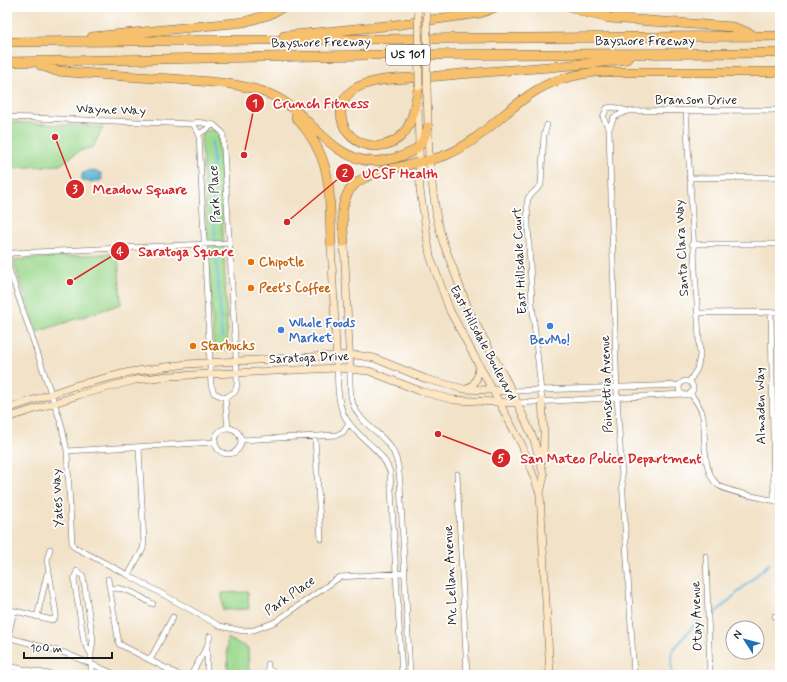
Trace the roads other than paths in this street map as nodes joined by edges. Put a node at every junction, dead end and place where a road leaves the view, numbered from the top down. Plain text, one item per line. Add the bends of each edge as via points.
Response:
1 (283, 7) edge
2 (496, 7) edge
3 (572, 7) edge
4 (424, 9) edge
5 (757, 36) junction
6 (780, 36) edge
7 (243, 41) junction
8 (7, 42) edge
9 (31, 42) junction
10 (780, 53) edge
11 (663, 54) junction
12 (7, 62) edge
13 (36, 63) junction
14 (780, 72) edge
15 (423, 86) junction
16 (254, 89) junction
17 (780, 110) edge
18 (628, 111) junction
19 (686, 111) junction
20 (7, 117) edge
21 (614, 117) joint
22 (193, 124) junction
23 (214, 125) junction
24 (547, 125) dead end
25 (428, 127) junction
26 (608, 129) junction
27 (199, 134) junction
28 (418, 147) junction
29 (429, 161) junction
30 (418, 164) junction
31 (780, 177) edge
32 (689, 178) junction
33 (344, 242) joint
34 (229, 243) junction
35 (331, 243) joint
36 (207, 244) junction
37 (692, 244) junction
38 (780, 244) edge
39 (7, 255) edge
40 (7, 263) edge
41 (771, 312) junction
42 (780, 312) edge
43 (698, 313) junction
44 (337, 355) junction
45 (350, 355) junction
46 (236, 361) junction
47 (211, 363) junction
48 (479, 364) junction
49 (338, 368) junction
50 (350, 368) junction
51 (211, 374) junction
52 (237, 374) junction
53 (689, 382) junction
54 (680, 385) junction
55 (617, 387) junction
56 (467, 389) junction
57 (541, 390) junction
58 (494, 391) junction
59 (512, 391) junction
60 (690, 393) junction
61 (52, 394) junction
62 (683, 394) junction
63 (617, 396) junction
64 (225, 398) junction
65 (542, 401) junction
66 (517, 402) junction
67 (55, 403) junction
68 (500, 403) junction
69 (7, 409) edge
70 (7, 418) edge
71 (349, 423) junction
72 (228, 428) junction
73 (315, 438) junction
74 (241, 440) junction
75 (214, 442) junction
76 (139, 448) junction
77 (67, 451) junction
78 (542, 465) junction
79 (457, 474) dead end
80 (540, 494) junction
81 (774, 500) junction
82 (780, 502) edge
83 (321, 539) dead end
84 (50, 549) dead end
85 (706, 556) dead end
86 (48, 571) junction
87 (404, 573) junction
88 (396, 574) junction
89 (128, 575) junction
90 (108, 579) dead end
91 (110, 589) junction
92 (153, 604) dead end
93 (7, 609) edge
94 (14, 610) junction
95 (37, 617) junction
96 (173, 617) dead end
97 (210, 636) dead end
98 (7, 637) edge
99 (207, 646) junction
100 (91, 654) junction
101 (150, 660) junction
102 (92, 663) junction
103 (7, 666) edge
104 (168, 669) junction
105 (268, 669) edge
106 (54, 675) edge
107 (91, 675) edge
108 (117, 675) edge
109 (165, 675) edge
110 (179, 675) edge
111 (191, 675) edge
112 (207, 675) edge
113 (278, 675) edge
114 (402, 675) edge
115 (410, 675) edge
116 (467, 675) edge
117 (550, 675) edge
118 (634, 675) edge
119 (710, 675) edge

1 - 9 highway via 268,16 244,22
2 - 7 highway via 480,13 418,22
3 - 5 highway via 608,18 733,27
4 - 15 main road, East Hillsdale Boulevard, bridge
5 - 6 highway, Bayshore Freeway / US 101
5 - 7 highway, Bayshore Freeway / US 101
7 - 9 highway, Bayshore Freeway / US 101
8 - 9 highway, Bayshore Freeway / US 101
10 - 11 highway, Bayshore Freeway / US 101
11 - 13 highway, Bayshore Freeway / US 101 via 370,55
11 - 15 highway via 585,64 471,72 370,83 350,92 342,104 342,119 348,133 357,141 370,146 383,146 397,140 406,130
12 - 13 highway, Bayshore Freeway / US 101
13 - 16 highway via 56,71 214,82
14 - 29 highway via 604,72 570,77 537,90 466,145
15 - 25 main road, East Hillsdale Boulevard
15 - 28 main road, East Hillsdale Boulevard
16 - 28 highway via 284,102 333,145 354,157 370,161 387,160
16 - 35 highway via 276,100 295,116 321,152 328,177
17 - 19 street, Branson Drive
18 - 19 street, Branson Drive
18 - 21 street, Branson Drive
18 - 26 street via 607,108 603,117
19 - 32 street, Santa Clara Way
20 - 22 street, Wayne Way
21 - 26 street, Poinsettia Avenue
22 - 23 street, Wayne Way via 197,122
22 - 27 street, Park Place
23 - 27 street
23 - 34 street, Park Place via 223,132
24 - 57 street, East Hillsdale Court via 544,135 541,186 528,198 527,205 532,303
25 - 28 highway
25 - 29 main road, East Hillsdale Boulevard
26 - 55 street, Poinsettia Avenue
27 - 36 street, Park Place
28 - 30 main road, East Hillsdale Boulevard
29 - 30 highway
29 - 59 main road, East Hillsdale Boulevard via 438,220 451,267 476,325
30 - 33 highway via 372,175 354,184 346,195 343,208
30 - 48 main road, East Hillsdale Boulevard via 421,204 430,256 444,299
31 - 32 street
32 - 37 street, Santa Clara Way
33 - 45 main road
34 - 36 street
34 - 46 street, Park Place
35 - 44 main road
36 - 39 street
36 - 47 street, Park Place
37 - 38 street
37 - 43 street, Santa Clara Way
40 - 61 street, Yates Way
41 - 42 street
41 - 43 street
41 - 81 street, Almaden Way
43 - 53 street, Santa Clara Way via 700,356 697,369
44 - 45 main road, Saratoga Drive
44 - 46 main road, Saratoga Drive
44 - 49 main road
45 - 50 main road
45 - 56 main road, Saratoga Drive via 374,358 436,382
46 - 47 main road, Saratoga Drive
46 - 52 street, Park Place
47 - 51 street, Park Place
47 - 61 main road, Saratoga Drive via 130,372
48 - 56 main road via 479,374
48 - 58 main road, East Hillsdale Boulevard
49 - 50 main road, Saratoga Drive
49 - 52 main road, Saratoga Drive
49 - 71 street via 340,401
50 - 68 main road, Saratoga Drive via 379,374 420,392 444,398 465,402
50 - 87 street via 351,396 356,411 390,446 398,464
51 - 52 main road, Saratoga Drive
51 - 64 street, Park Place via 214,393
51 - 67 main road, Saratoga Drive via 135,380
52 - 64 street, Park Place via 235,392
53 - 54 street
53 - 60 street via 692,388
54 - 55 street, Saratoga Drive
54 - 62 street
55 - 57 street, Saratoga Drive
55 - 63 street, Poinsettia Avenue
56 - 58 main road, Saratoga Drive
57 - 59 street, Saratoga Drive
57 - 65 street, East Hillsdale Court
58 - 59 main road, Saratoga Drive
58 - 68 main road, East Hillsdale Boulevard
59 - 66 main road, East Hillsdale Boulevard
60 - 62 street
60 - 81 street via 703,416 706,461 717,484 726,489
61 - 67 street, Yates Way
61 - 69 main road, Saratoga Drive
62 - 63 street, Saratoga Drive
63 - 65 street, Saratoga Drive
63 - 118 street, Poinsettia Avenue
64 - 72 street
65 - 66 street, Saratoga Drive
65 - 78 main road
66 - 68 main road, Saratoga Drive
66 - 78 main road, East Hillsdale Boulevard
67 - 70 main road, Saratoga Drive
67 - 77 street, Yates Way
68 - 80 main road, East Hillsdale Boulevard via 522,445
71 - 73 street via 340,434
71 - 88 street via 382,456 390,472
72 - 74 street via 237,431
72 - 75 street via 218,432
73 - 74 street
73 - 83 street
74 - 75 street via 238,450 229,455 219,451
75 - 76 street
76 - 77 street
76 - 89 street via 144,543
77 - 89 street, Yates Way via 72,543
78 - 80 main road, East Hillsdale Boulevard via 544,476
79 - 116 street, Mc Lellan Avenue
80 - 117 main road, East Hillsdale Boulevard
81 - 82 street
84 - 86 street
85 - 119 street, Otay Avenue
86 - 95 street
86 - 95 street via 55,618 52,620
87 - 88 street, Park Place
87 - 115 street
88 - 89 street, Park Place via 340,577 275,622 254,630 243,631 220,626
88 - 114 street
90 - 91 street
91 - 92 street via 123,588
91 - 101 street via 119,644
93 - 94 street
94 - 95 street
94 - 98 street
96 - 101 street
97 - 99 street
98 - 102 street
99 - 111 street
99 - 112 street
100 - 100 street via 93,640 83,576 77,571 74,578 84,642
100 - 102 street
101 - 104 street
102 - 107 street
102 - 108 street
103 - 106 street
104 - 109 street
104 - 110 street
105 - 113 street

